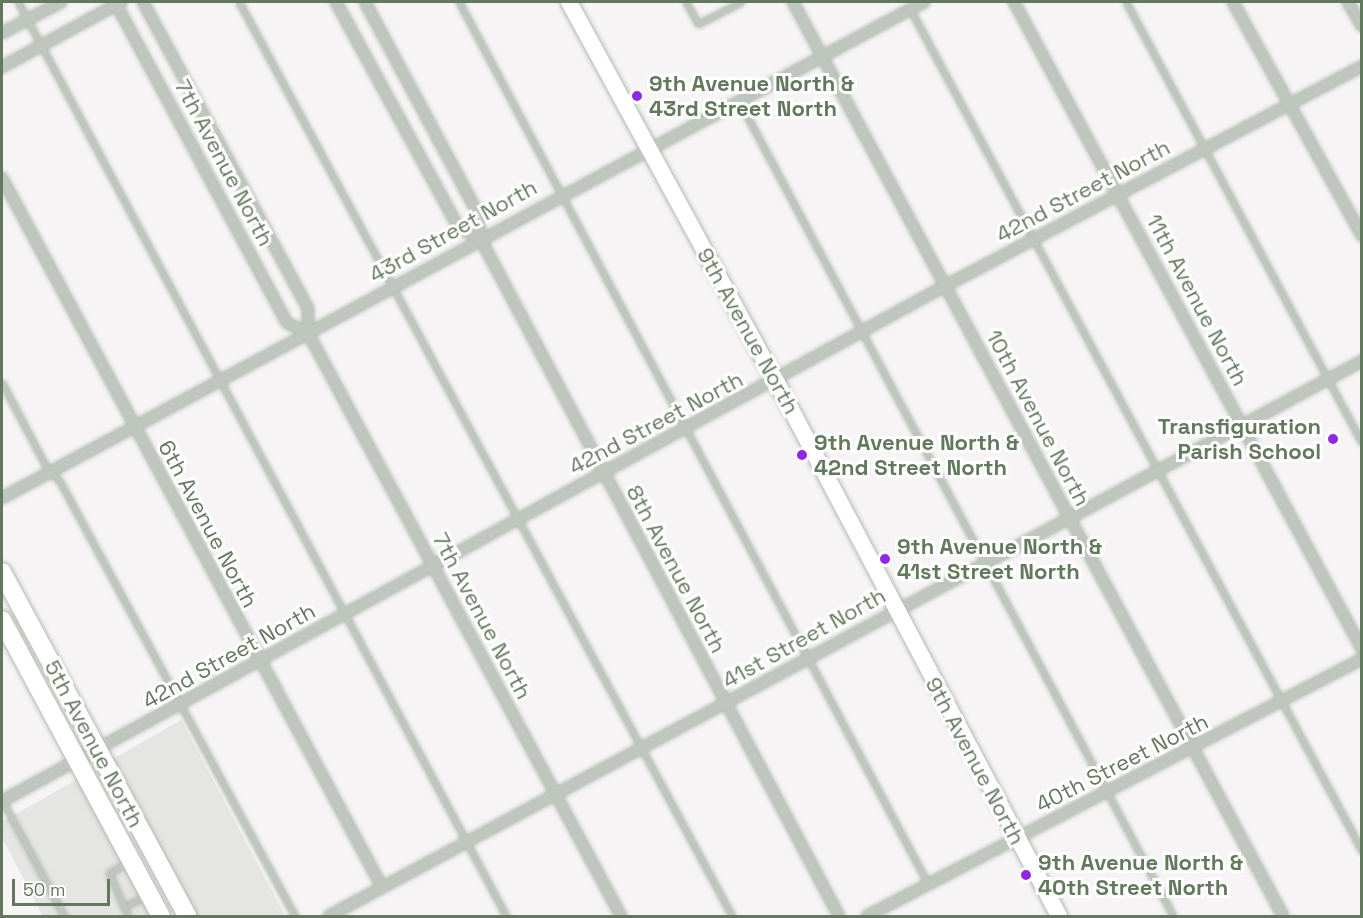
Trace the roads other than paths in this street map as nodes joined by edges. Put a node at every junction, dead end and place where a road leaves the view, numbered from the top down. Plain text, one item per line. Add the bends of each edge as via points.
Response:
1 (18, 2) edge
2 (61, 2) edge
3 (118, 2) edge
4 (143, 2) edge
5 (239, 2) edge
6 (336, 2) edge
7 (365, 2) edge
8 (459, 2) edge
9 (569, 2) edge
10 (686, 2) edge
11 (741, 2) edge
12 (793, 2) edge
13 (924, 2) edge
14 (1014, 2) edge
15 (1126, 2) edge
16 (1233, 2) edge
17 (1348, 2) edge
18 (910, 9) junction
19 (27, 19) junction
20 (1362, 26) edge
21 (2, 33) edge
22 (41, 45) junction
23 (823, 57) junction
24 (1362, 66) edge
25 (2, 67) edge
26 (739, 101) junction
27 (1289, 104) junction
28 (648, 148) junction
29 (1204, 149) junction
30 (2, 178) edge
31 (1119, 194) junction
32 (561, 195) junction
33 (1362, 236) edge
34 (480, 238) junction
35 (1034, 239) junction
36 (945, 286) junction
37 (392, 287) junction
38 (308, 333) junction
39 (862, 333) junction
40 (1362, 361) edge
41 (220, 379) junction
42 (1327, 380) junction
43 (776, 381) junction
44 (2, 383) edge
45 (133, 425) junction
46 (1241, 425) junction
47 (686, 429) junction
48 (1362, 443) edge
49 (1158, 470) junction
50 (49, 472) junction
51 (602, 474) junction
52 (2, 498) edge
53 (1070, 518) junction
54 (518, 519) junction
55 (986, 562) junction
56 (432, 564) junction
57 (2, 572) edge
58 (896, 609) junction
59 (345, 614) junction
60 (2, 620) edge
61 (1362, 649) edge
62 (807, 658) junction
63 (1362, 659) edge
64 (260, 662) junction
65 (1282, 702) junction
66 (726, 704) junction
67 (181, 705) junction
68 (640, 749) junction
69 (1194, 750) junction
70 (98, 751) junction
71 (78, 760) junction
72 (1107, 793) junction
73 (555, 794) junction
74 (2, 800) edge
75 (1015, 838) junction
76 (466, 842) junction
77 (1362, 851) edge
78 (131, 861) junction
79 (928, 884) junction
80 (382, 887) junction
81 (149, 894) junction
82 (126, 906) junction
83 (64, 916) edge
84 (128, 916) edge
85 (161, 916) edge
86 (188, 916) edge
87 (295, 916) edge
88 (329, 916) edge
89 (506, 916) edge
90 (621, 916) edge
91 (732, 916) edge
92 (839, 916) edge
93 (867, 916) edge
94 (1059, 916) edge
95 (1173, 916) edge
96 (1283, 916) edge

1 - 19 lane
2 - 19 street
3 - 22 street
3 - 38 street, 7th Avenue North via 287,323
4 - 38 street, 7th Avenue North via 308,308
5 - 37 lane
6 - 34 street via 458,227
7 - 34 street, 8th Avenue North via 478,214
8 - 32 lane
9 - 28 street, 9th Avenue North
10 - 11 lane via 698,24
12 - 23 street, 10th Avenue North
13 - 18 street, 43rd Street North
14 - 31 street, 11th Avenue North
15 - 29 lane
16 - 27 street
17 - 20 street
18 - 23 street, 43rd Street North
18 - 35 lane
19 - 21 street
19 - 22 lane
22 - 25 street
22 - 41 lane
23 - 26 street, 43rd Street North
23 - 36 street, 10th Avenue North
24 - 27 street, 42nd Street North
26 - 28 street, 43rd Street North
26 - 39 lane
27 - 29 street, 42nd Street North
27 - 33 street
28 - 32 street, 43rd Street North
28 - 43 street, 9th Avenue North
29 - 31 street, 42nd Street North
29 - 42 lane
30 - 45 street, 6th Avenue North
31 - 35 street, 42nd Street North
31 - 46 street, 11th Avenue North
32 - 34 street, 43rd Street North
32 - 47 lane
34 - 37 street, 43rd Street North
34 - 51 street, 8th Avenue North
35 - 36 street, 42nd Street North
35 - 49 lane
36 - 39 street, 42nd Street North
36 - 53 street, 10th Avenue North
37 - 38 street, 43rd Street North
37 - 54 lane
38 - 41 street, 43rd Street North
38 - 56 street, 7th Avenue North
39 - 43 street, 42nd Street North
39 - 55 lane
40 - 42 street, 41st Street North
41 - 45 street, 43rd Street North
41 - 59 lane
42 - 46 street, 41st Street North
42 - 48 lane
43 - 47 street, 42nd Street North
43 - 58 street, 9th Avenue North
44 - 50 lane
45 - 50 street, 43rd Street North
45 - 64 street, 6th Avenue North
46 - 49 street, 41st Street North
46 - 61 street, 11th Avenue North
47 - 51 street, 42nd Street North
47 - 62 lane
49 - 53 street, 41st Street North
49 - 65 lane
50 - 52 street, 43rd Street North
50 - 67 lane via 59,480
51 - 54 street, 42nd Street North
51 - 66 street, 8th Avenue North
53 - 55 street, 41st Street North
53 - 69 street, 10th Avenue North
54 - 56 street, 42nd Street North
54 - 68 lane
55 - 58 street, 41st Street North
55 - 72 lane
56 - 59 street, 42nd Street North
56 - 73 street, 7th Avenue North
57 - 70 main road, 5th Avenue North
58 - 62 street, 41st Street North
58 - 75 street, 9th Avenue North
59 - 64 street, 42nd Street North
59 - 76 lane
60 - 71 main road, 5th Avenue North
62 - 66 street, 41st Street North
62 - 79 lane
63 - 65 street, 40th Street North
64 - 67 street, 42nd Street North
64 - 80 street, 6th Avenue North
65 - 69 street, 40th Street North
65 - 77 lane
66 - 68 street, 41st Street North
66 - 92 street, 8th Avenue North
67 - 70 street, 42nd Street North
67 - 87 lane
68 - 73 street, 41st Street North
68 - 91 lane
69 - 72 street, 40th Street North
69 - 96 street, 10th Avenue North
70 - 71 street, 42nd Street North
70 - 86 main road, 5th Avenue North
71 - 74 street, 42nd Street North
71 - 78 main road, 5th Avenue North
72 - 75 street, 40th Street North
72 - 95 lane
73 - 76 street, 41st Street North
73 - 90 street, 7th Avenue North
74 - 83 lane
75 - 79 street, 40th Street North
75 - 94 street, 9th Avenue North
76 - 80 street, 41st Street North
76 - 89 lane
78 - 81 main road, 5th Avenue North
78 - 82 lane via 109,873
79 - 93 street, 40th Street North
80 - 88 street, 41st Street North
81 - 82 lane
81 - 85 main road, 5th Avenue North
82 - 84 lane

